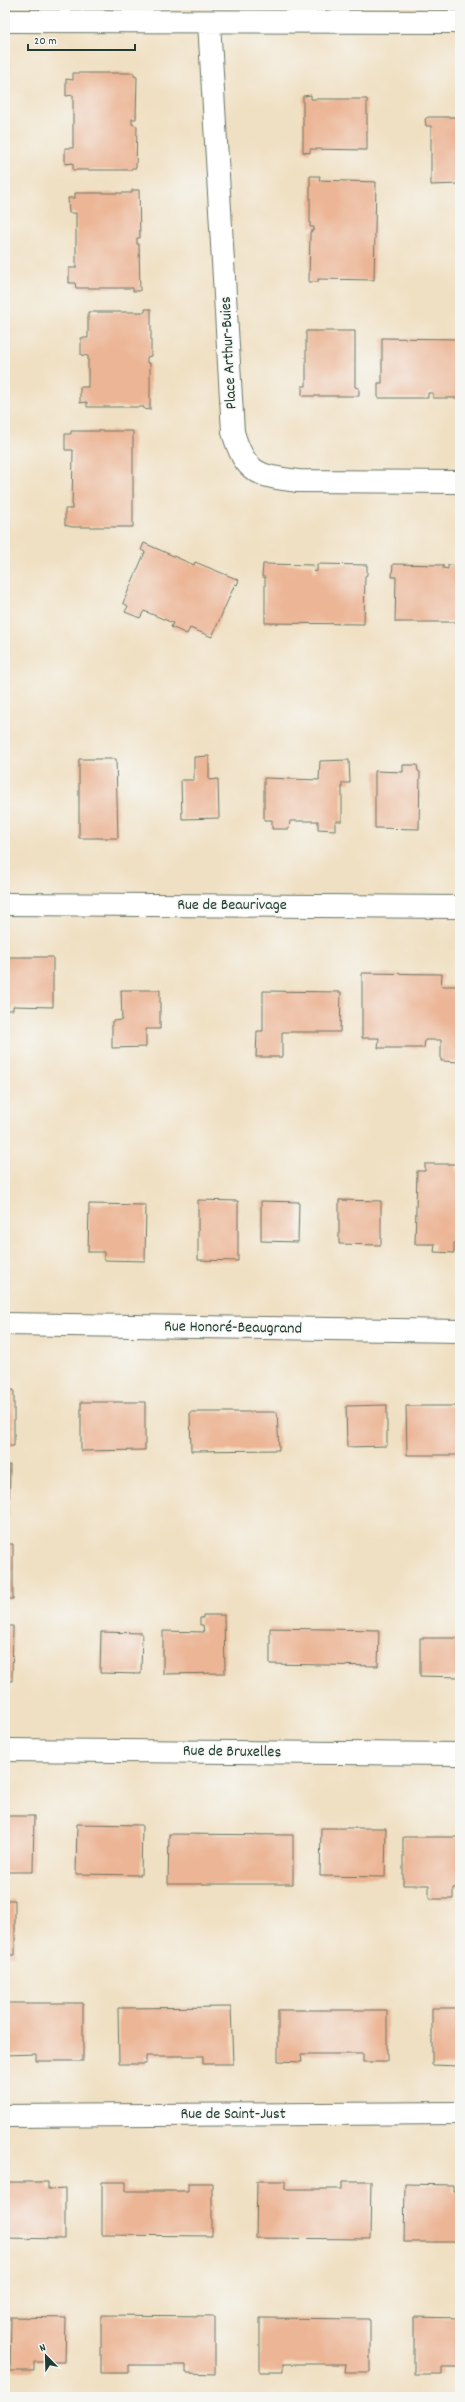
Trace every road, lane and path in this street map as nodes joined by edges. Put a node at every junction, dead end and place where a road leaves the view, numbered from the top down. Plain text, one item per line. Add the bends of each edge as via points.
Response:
1 (5, 21) edge
2 (209, 22) junction
3 (460, 22) edge
4 (460, 482) edge
5 (5, 904) edge
6 (460, 907) edge
7 (5, 1324) edge
8 (460, 1331) edge
9 (5, 1750) edge
10 (460, 1754) edge
11 (460, 2113) edge
12 (5, 2116) edge

1 - 2 street
2 - 3 street
2 - 4 street, Place Arthur-Buies via 234,432 240,454 251,469 272,478 298,481
5 - 6 street, Rue de Beaurivage
7 - 8 street, Rue Honoré-Beaugrand
9 - 10 street, Rue de Bruxelles
11 - 12 street, Rue de Saint-Just

